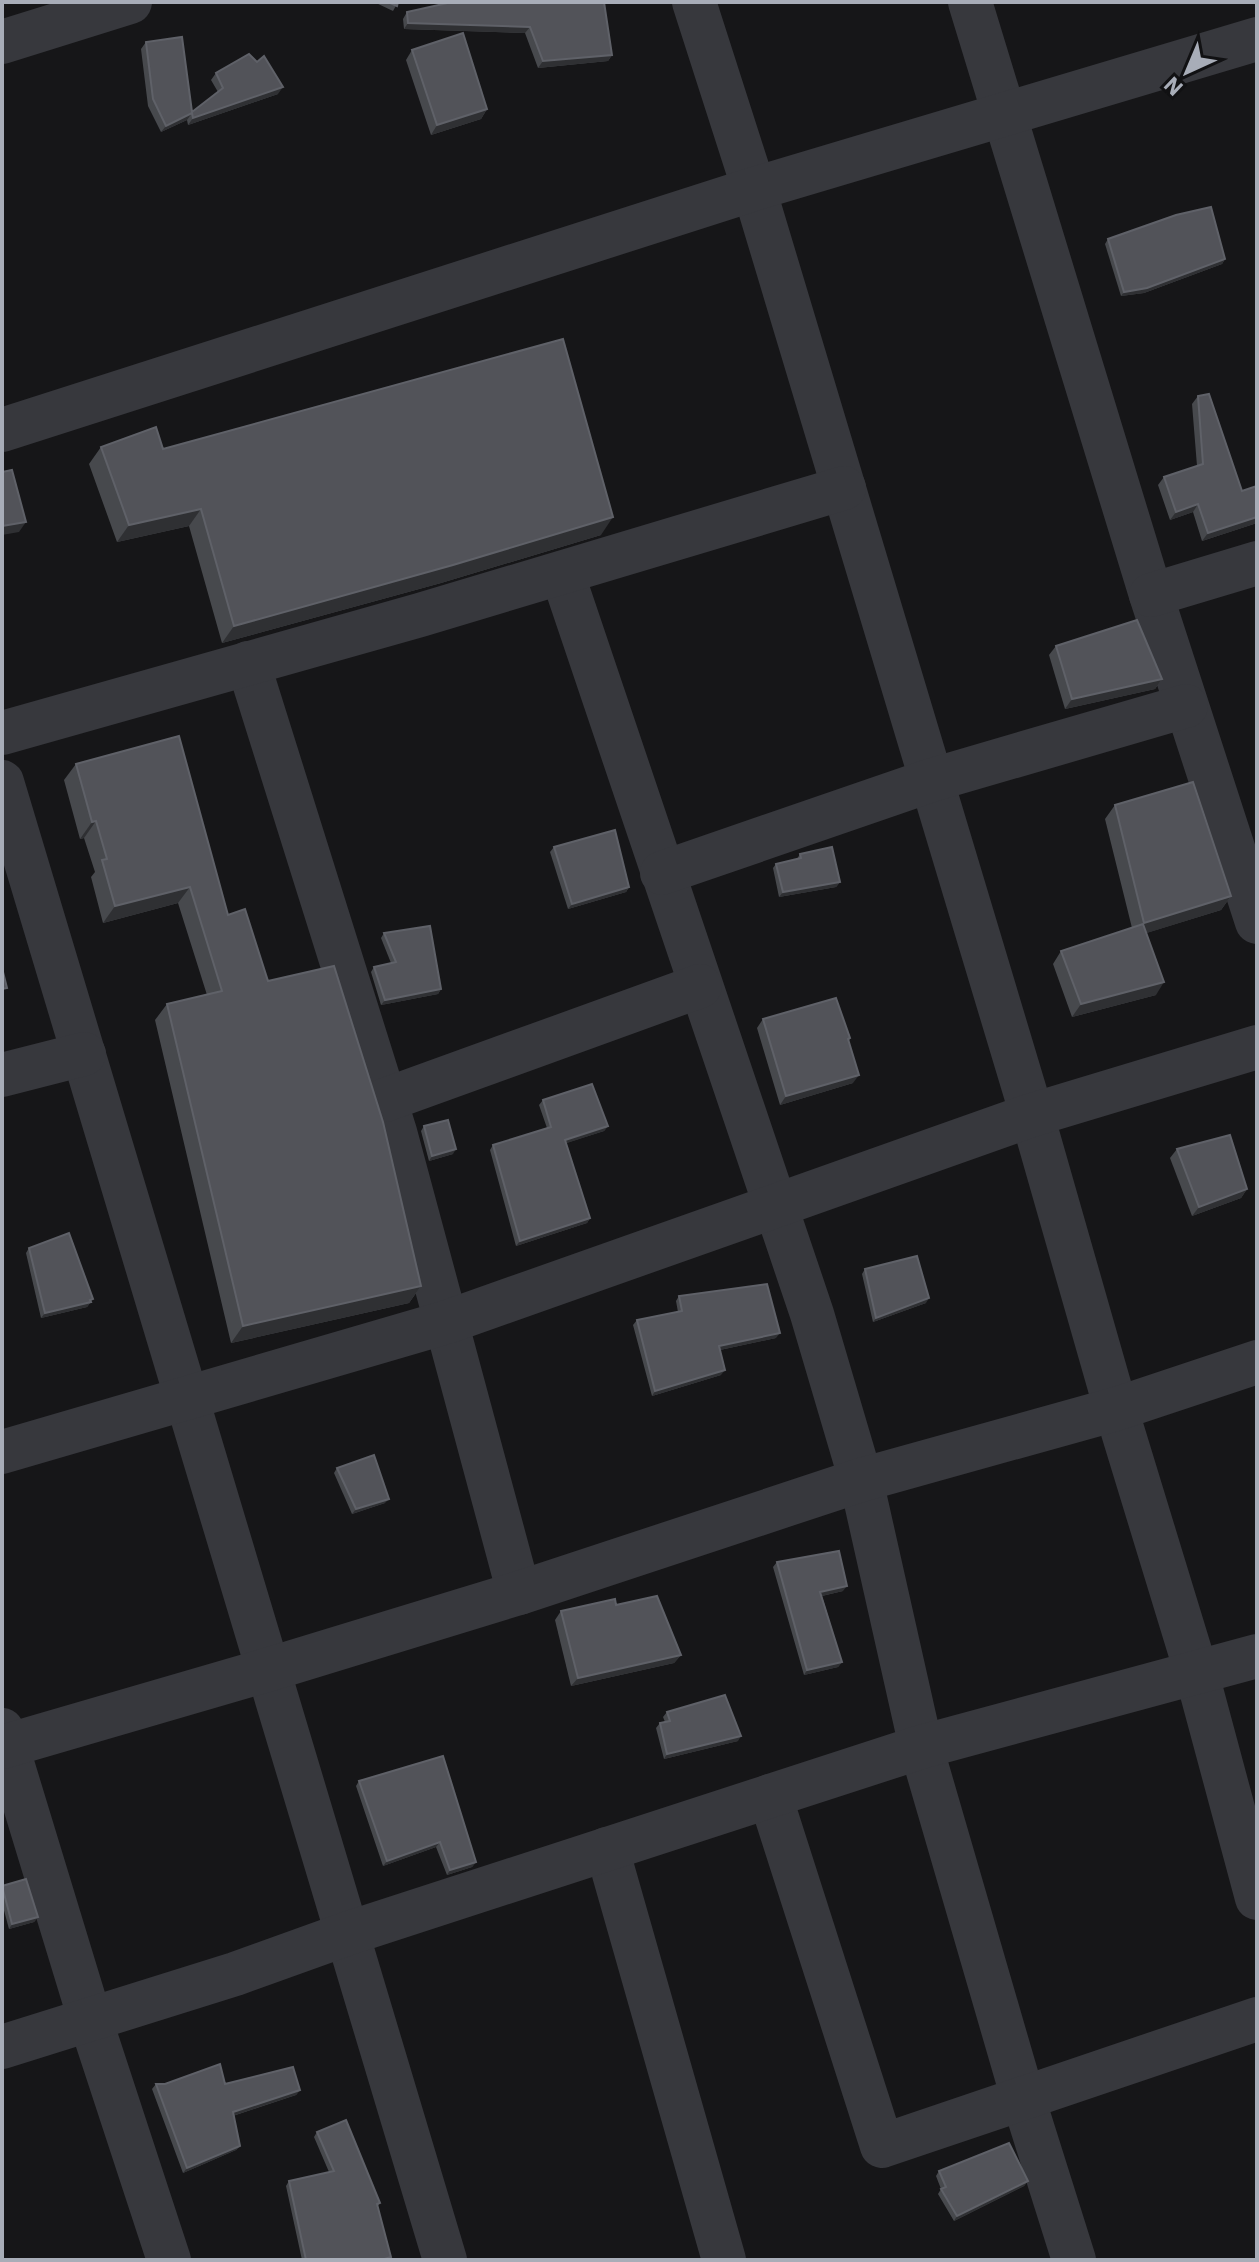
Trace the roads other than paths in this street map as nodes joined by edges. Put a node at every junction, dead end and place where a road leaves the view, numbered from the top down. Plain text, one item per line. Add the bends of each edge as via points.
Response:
1 (130, 2) edge
2 (694, 2) edge
3 (970, 2) edge
4 (56, 13) edge
5 (1257, 39) edge
6 (2, 42) edge
7 (1003, 114) junction
8 (754, 189) junction
9 (2, 430) edge
10 (844, 488) junction
11 (1257, 563) edge
12 (562, 573) junction
13 (1151, 595) junction
14 (248, 663) junction
15 (1186, 706) junction
16 (2, 733) edge
17 (932, 780) junction
18 (2, 782) edge
19 (1239, 808) edge
20 (662, 873) junction
21 (1257, 922) edge
22 (700, 986) junction
23 (1257, 1047) edge
24 (84, 1054) junction
25 (2, 1075) edge
26 (385, 1100) junction
27 (1032, 1115) junction
28 (775, 1208) junction
29 (447, 1322) junction
30 (1257, 1362) edge
31 (187, 1398) junction
32 (1116, 1409) junction
33 (2, 1452) edge
34 (861, 1480) junction
35 (519, 1593) junction
36 (1257, 1656) edge
37 (267, 1670) junction
38 (1196, 1671) junction
39 (4, 1741) edge
40 (921, 1747) junction
41 (770, 1796) junction
42 (607, 1849) junction
43 (1257, 1898) edge
44 (349, 1933) junction
45 (90, 2019) junction
46 (1257, 2019) edge
47 (2, 2047) edge
48 (1023, 2098) junction
49 (169, 2260) edge
50 (445, 2260) edge
51 (724, 2260) edge
52 (1074, 2260) edge

1 - 4 street
2 - 8 street
3 - 7 street
4 - 6 street
5 - 7 street
7 - 8 street
7 - 13 street
8 - 9 street
8 - 10 street
10 - 12 street
10 - 17 street
11 - 13 street
12 - 14 street
12 - 20 street
13 - 15 street
14 - 16 street
14 - 26 street
15 - 17 street
15 - 19 street
17 - 20 street
17 - 27 street
18 - 24 street
19 - 21 street
20 - 22 street
22 - 26 street
22 - 28 street
23 - 27 street
24 - 25 street
24 - 31 street
26 - 29 street
27 - 28 street
27 - 32 street
28 - 29 street
28 - 34 street
29 - 31 street
29 - 35 street
30 - 32 street
31 - 33 street
31 - 37 street
32 - 34 street
32 - 38 street
34 - 35 street
34 - 40 street
35 - 37 street
36 - 38 street
37 - 39 street
37 - 44 street
38 - 40 street
38 - 43 street
39 - 45 street
40 - 41 street
40 - 48 street
41 - 42 street
41 - 48 street via 882,2146
42 - 44 street
42 - 51 street
44 - 45 street
44 - 50 street
45 - 47 street
45 - 49 street
46 - 48 street
48 - 52 street

